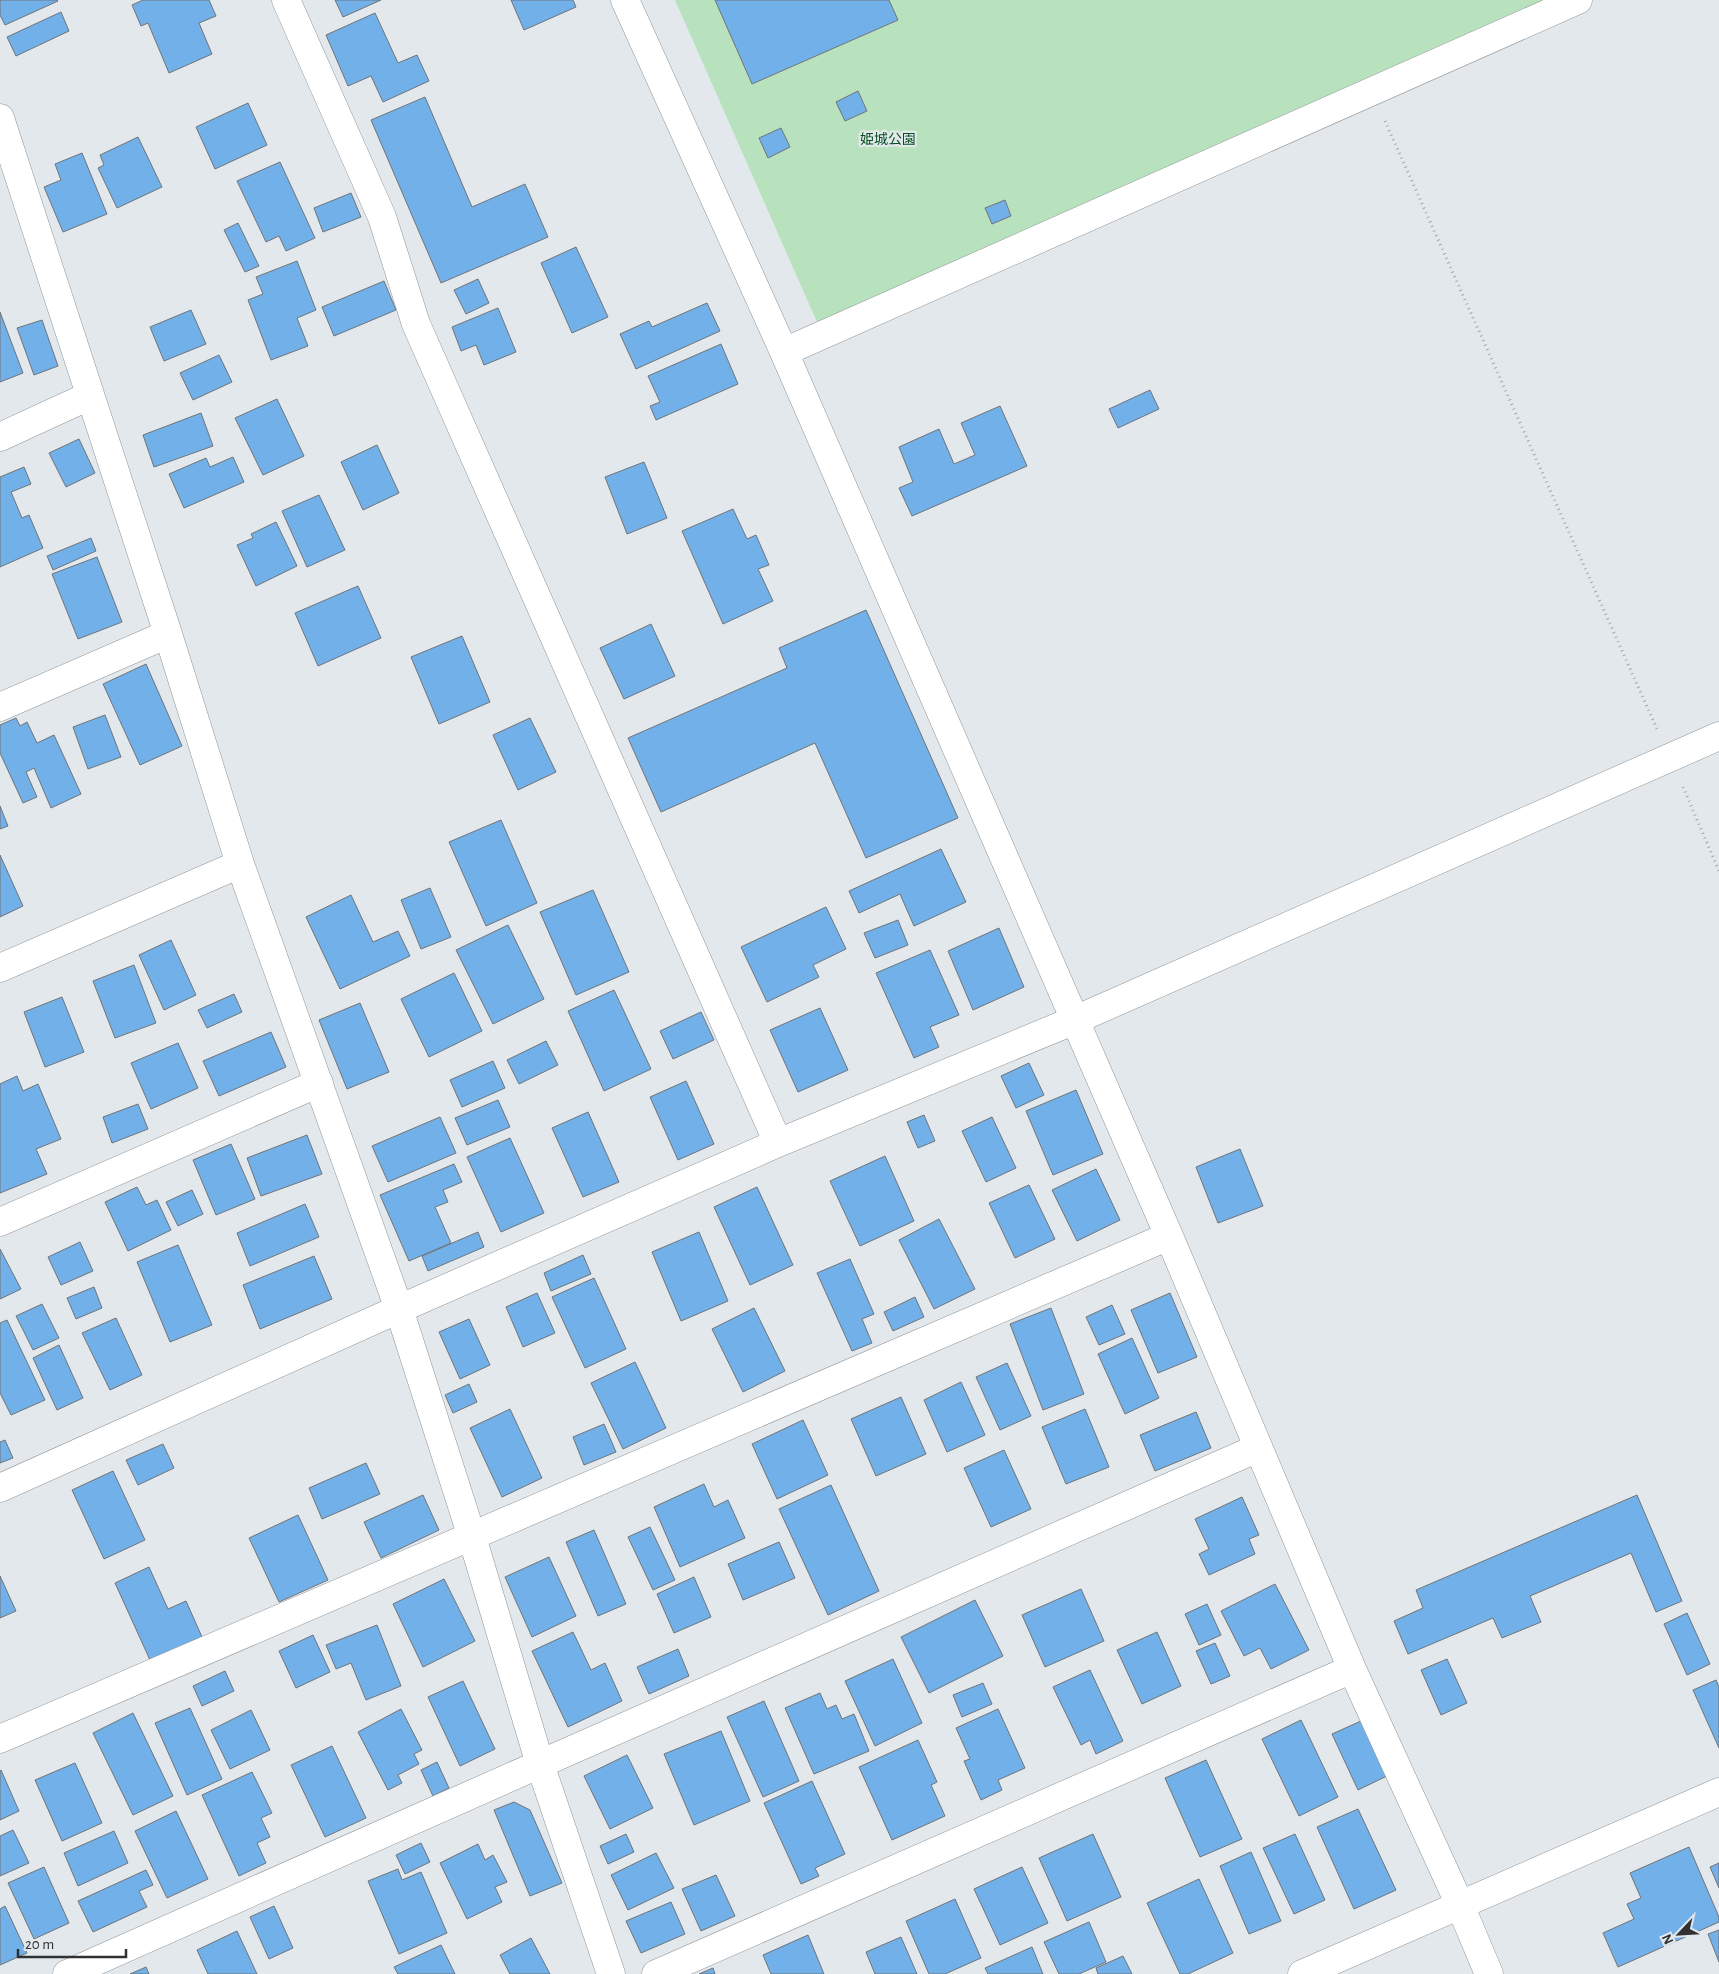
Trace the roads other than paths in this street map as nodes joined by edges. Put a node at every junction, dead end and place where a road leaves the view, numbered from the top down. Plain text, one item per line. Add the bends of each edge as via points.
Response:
1 (286, 0) edge
2 (625, 0) edge
3 (1578, 0) edge
4 (0, 118) edge
5 (8, 170) edge
6 (784, 352) junction
7 (89, 396) junction
8 (0, 437) edge
9 (168, 634) junction
10 (0, 707) edge
11 (1719, 736) edge
12 (240, 864) junction
13 (0, 968) edge
14 (1075, 1020) junction
15 (319, 1083) junction
16 (778, 1143) junction
17 (0, 1222) edge
18 (1169, 1236) junction
19 (399, 1308) junction
20 (1258, 1448) junction
21 (0, 1488) edge
22 (472, 1537) junction
23 (1352, 1670) junction
24 (0, 1738) edge
25 (540, 1764) junction
26 (1719, 1792) edge
27 (1460, 1905) junction
28 (67, 1974) edge
29 (611, 1974) edge
30 (656, 1974) edge
31 (1302, 1974) edge
32 (1489, 1974) edge

1 - 16 street via 382,217 416,324
2 - 6 street
3 - 6 street
4 - 5 street
5 - 7 street
6 - 14 street
7 - 8 street
7 - 9 street
9 - 10 street
9 - 12 street
11 - 14 street
12 - 13 street
12 - 15 street
14 - 16 street
14 - 18 street
15 - 17 street
15 - 19 street
16 - 19 street
18 - 20 street
18 - 22 street
19 - 21 street
19 - 22 street
20 - 23 street
20 - 25 street
22 - 24 street
22 - 25 street
23 - 27 street
23 - 30 street
25 - 28 street
25 - 29 street
26 - 27 street
27 - 31 street
27 - 32 street

